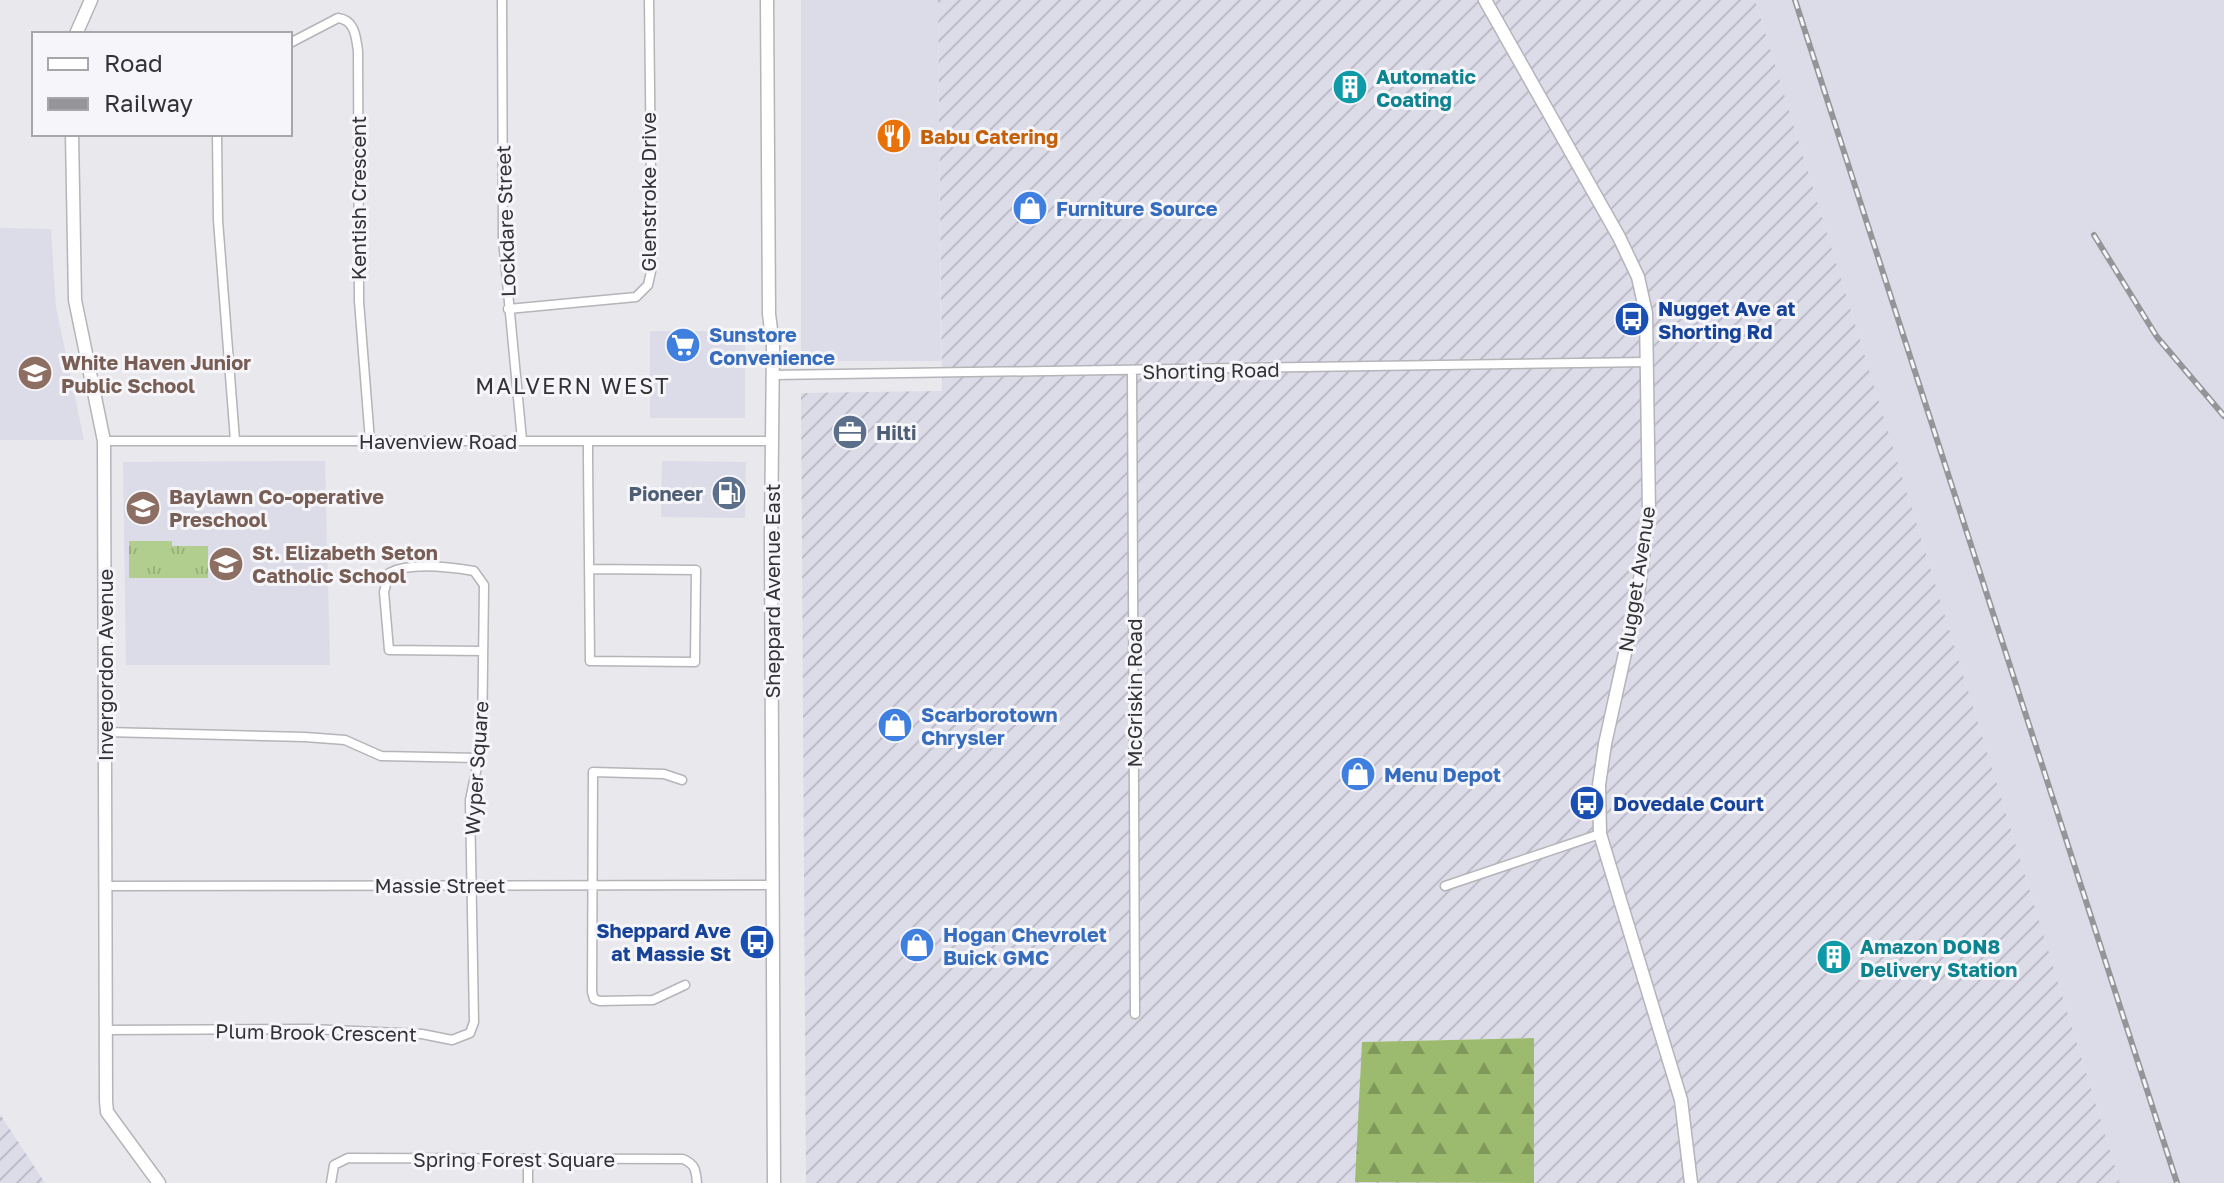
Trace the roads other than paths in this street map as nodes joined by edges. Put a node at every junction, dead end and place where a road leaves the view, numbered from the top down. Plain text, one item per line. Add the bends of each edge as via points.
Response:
1 (91, 0) edge
2 (502, 0) edge
3 (649, 0) edge
4 (767, 0) edge
5 (1485, 0) edge
6 (77, 32) edge
7 (292, 42) edge
8 (72, 136) edge
9 (217, 136) edge
10 (508, 309) junction
11 (1648, 362) junction
12 (1132, 371) junction
13 (773, 375) junction
14 (235, 440) junction
15 (522, 440) junction
16 (104, 441) junction
17 (370, 441) junction
18 (772, 441) junction
19 (588, 443) junction
20 (589, 569) junction
21 (483, 651) junction
22 (106, 732) junction
23 (479, 758) junction
24 (682, 780) dead end
25 (1600, 834) junction
26 (593, 884) junction
27 (470, 885) junction
28 (774, 885) junction
29 (106, 886) junction
30 (1445, 886) dead end
31 (685, 985) dead end
32 (1135, 1014) dead end
33 (106, 1030) junction
34 (528, 1159) junction
35 (159, 1183) edge
36 (331, 1183) edge
37 (528, 1183) edge
38 (697, 1183) edge
39 (774, 1183) edge
40 (1691, 1183) edge

1 - 6 street
2 - 10 street, Lockdare Street
3 - 10 street, Glenstroke Drive via 648,285 636,297
4 - 13 street, Sheppard Avenue East
5 - 11 street, Nugget Avenue via 1638,277
7 - 17 street, Kentish Crescent via 338,18 354,30 359,301
8 - 16 street, Invergordon Avenue via 75,300
9 - 14 street
10 - 15 street, Lockdare Street
11 - 12 street, Shorting Road
11 - 25 street, Nugget Avenue via 1649,525 1605,744
12 - 13 street, Shorting Road
12 - 32 street, McGriskin Road
13 - 18 street, Sheppard Avenue East
14 - 16 street, Havenview Road
14 - 17 street, Havenview Road
15 - 17 street, Havenview Road
15 - 19 street, Havenview Road
16 - 22 street, Invergordon Avenue
18 - 19 street, Havenview Road
18 - 28 street, Sheppard Avenue East
19 - 20 street
20 - 20 street via 590,661 695,662 696,570
21 - 21 street, Wyper Square via 480,577 460,569 398,568 389,573 384,592 389,650
21 - 23 street, Wyper Square
22 - 23 street via 305,737 345,740 381,756
22 - 29 street, Invergordon Avenue
23 - 27 street, Wyper Square via 470,800
24 - 26 street via 664,774 593,772
25 - 30 street
25 - 40 street, Nugget Avenue via 1681,1100
26 - 27 street, Massie Street
26 - 28 street, Massie Street
26 - 31 street via 594,999 653,1000
27 - 29 street, Massie Street
27 - 33 street, Plum Brook Crescent via 474,1022 461,1039 310,1029
28 - 39 street, Sheppard Avenue East
29 - 33 street, Invergordon Avenue
33 - 35 street, Invergordon Avenue via 107,1112
34 - 36 street, Spring Forest Square via 348,1158 334,1165
34 - 37 street
34 - 38 street, Spring Forest Square via 683,1159 692,1163

